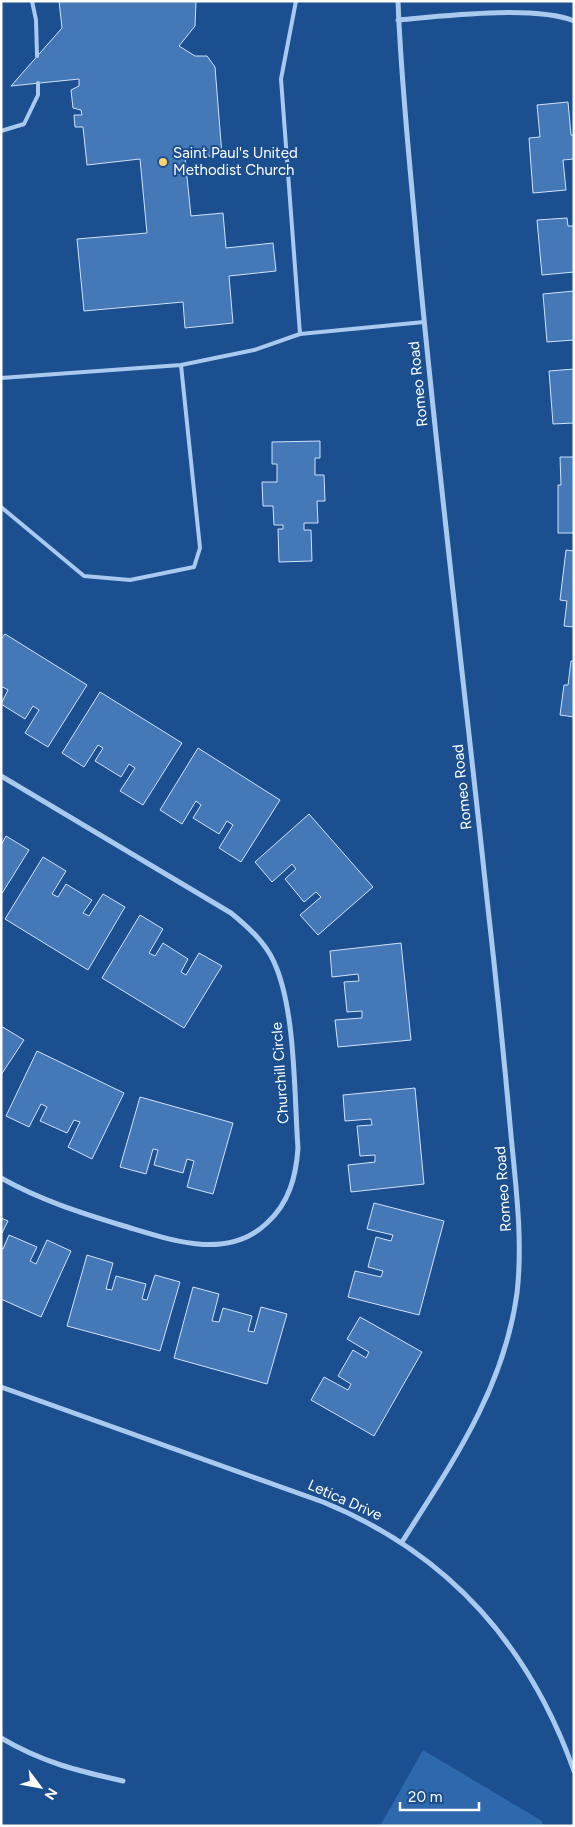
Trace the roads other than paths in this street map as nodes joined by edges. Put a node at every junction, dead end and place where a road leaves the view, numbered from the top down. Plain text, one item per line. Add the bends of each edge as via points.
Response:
1 (32, 1) edge
2 (296, 1) edge
3 (398, 1) edge
4 (398, 20) junction
5 (574, 21) edge
6 (37, 56) dead end
7 (38, 83) dead end
8 (1, 131) edge
9 (424, 322) junction
10 (300, 334) junction
11 (181, 365) junction
12 (1, 378) edge
13 (1, 507) edge
14 (1, 776) edge
15 (1, 1178) edge
16 (1, 1387) edge
17 (402, 1542) junction
18 (1, 1738) edge
19 (574, 1771) edge
20 (123, 1781) dead end

1 - 6 lane
2 - 10 lane via 281,79
3 - 4 street, Romeo Road
4 - 5 street via 511,13 564,17
4 - 9 street, Romeo Road
7 - 8 lane via 38,95 24,124
9 - 10 lane
9 - 17 street, Romeo Road via 504,1057 520,1253 508,1342 490,1394
10 - 11 lane via 254,350
11 - 12 lane
11 - 13 lane via 200,548 194,567 130,580 84,576
14 - 15 street, Churchill Circle via 231,913 258,938 274,962 286,999 298,1148 296,1172 285,1201 255,1235 233,1244 190,1243 152,1234 30,1195
16 - 17 street, Letica Drive via 323,1502
17 - 19 street, Letica Drive via 456,1584 517,1654 543,1698
18 - 20 street via 62,1767

